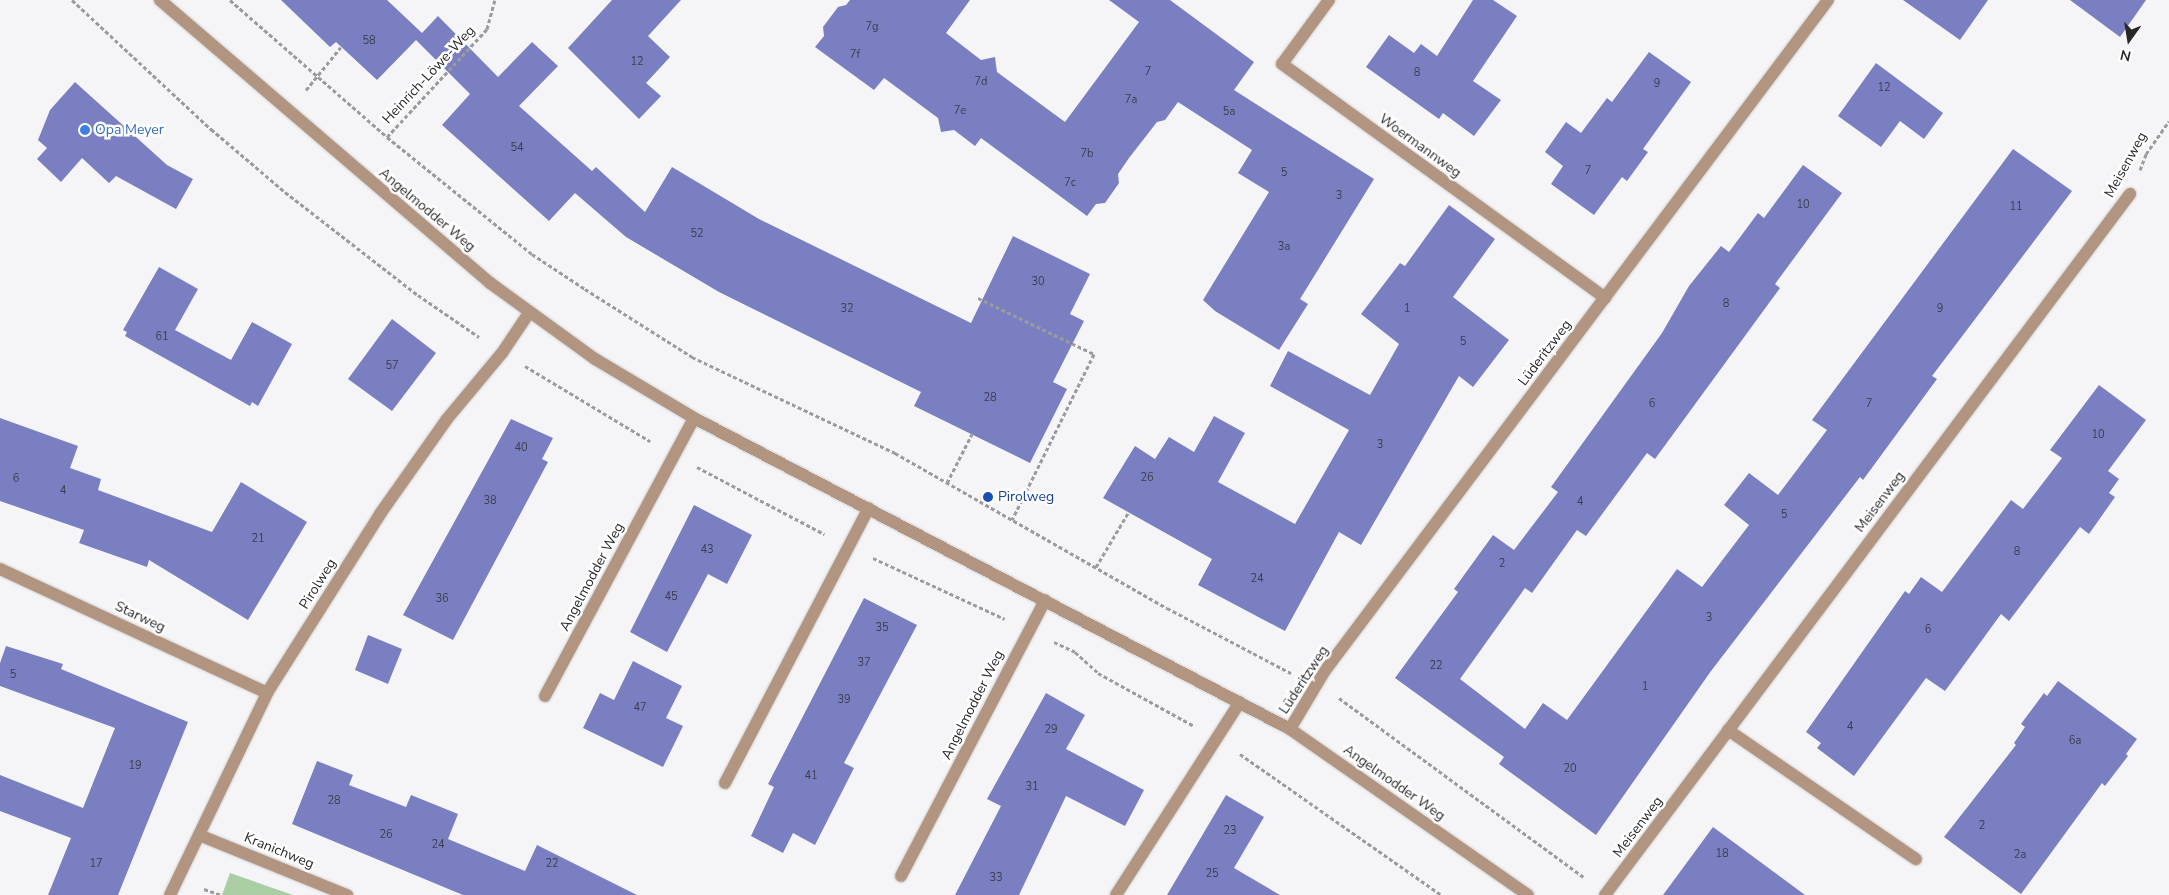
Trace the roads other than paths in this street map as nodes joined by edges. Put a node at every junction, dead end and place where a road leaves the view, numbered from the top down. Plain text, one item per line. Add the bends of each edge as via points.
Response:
1 (160, 0) edge
2 (1329, 0) edge
3 (1828, 0) edge
4 (2130, 194) road end
5 (1605, 298) junction
6 (529, 313) junction
7 (694, 418) junction
8 (869, 508) junction
9 (0, 569) edge
10 (1045, 600) junction
11 (267, 693) junction
12 (545, 696) dead end
13 (1240, 702) junction
14 (1290, 729) junction
15 (1728, 730) junction
16 (724, 783) dead end
17 (199, 835) junction
18 (1916, 859) dead end
19 (901, 876) dead end
20 (1606, 894) edge
21 (170, 895) edge
22 (347, 895) edge
23 (1116, 895) edge
24 (1528, 895) edge

1 - 6 street, Angelmodder Weg via 322,142
2 - 5 street, Woermannweg via 1282,64
3 - 5 street, Lüderitzweg
4 - 15 street, Meisenweg
5 - 14 street, Lüderitzweg via 1316,685
6 - 7 street, Angelmodder Weg via 595,359
6 - 11 street, Pirolweg via 502,353 447,419 380,514
7 - 8 street, Angelmodder Weg
7 - 12 street, Angelmodder Weg
8 - 10 street, Angelmodder Weg
8 - 16 street
9 - 11 street, Starweg
10 - 13 street, Angelmodder Weg
10 - 19 street, Angelmodder Weg
11 - 17 street, Pirolweg
13 - 14 street, Angelmodder Weg
13 - 23 street
14 - 24 street, Angelmodder Weg
15 - 18 street
15 - 20 street, Meisenweg
17 - 21 street, Pirolweg
17 - 22 street, Kranichweg

